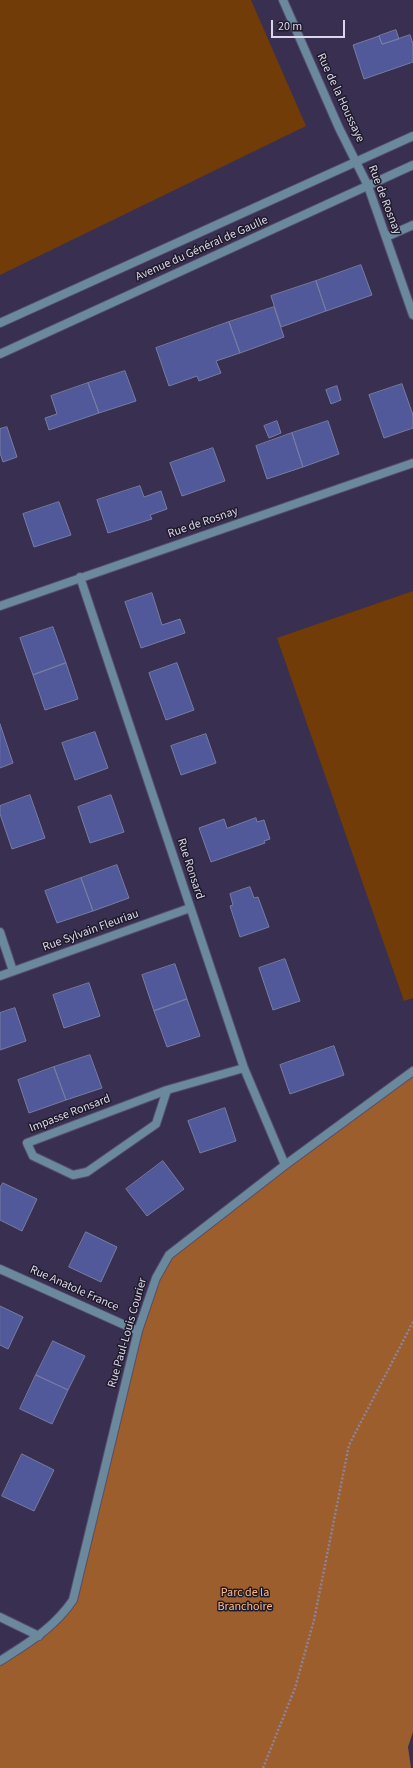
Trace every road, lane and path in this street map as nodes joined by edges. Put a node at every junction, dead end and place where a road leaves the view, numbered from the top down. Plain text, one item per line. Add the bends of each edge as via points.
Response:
1 (284, 0) edge
2 (413, 136) edge
3 (356, 161) junction
4 (413, 164) edge
5 (368, 186) junction
6 (413, 225) edge
7 (386, 237) junction
8 (413, 315) edge
9 (0, 323) edge
10 (0, 354) edge
11 (413, 463) edge
12 (80, 577) junction
13 (0, 606) edge
14 (190, 908) junction
15 (0, 932) edge
16 (14, 971) junction
17 (0, 976) edge
18 (244, 1068) junction
19 (413, 1071) edge
20 (168, 1090) junction
21 (285, 1165) junction
22 (0, 1268) edge
23 (413, 1322) edge
24 (138, 1331) junction
25 (0, 1617) edge
26 (39, 1636) junction
27 (0, 1661) edge
28 (263, 1768) edge

1 - 3 street, Rue de la Houssaye via 338,128
2 - 3 street, Avenue du Général de Gaulle
3 - 5 street, Rue de Rosnay
3 - 9 street, Avenue du Général de Gaulle
4 - 5 street, Avenue du Général de Gaulle
5 - 7 street, Rue de Rosnay
5 - 10 street, Avenue du Général de Gaulle
6 - 7 street
7 - 8 street, Rue de Rosnay
11 - 12 street, Rue de Rosnay
12 - 13 street, Rue de Rosnay
12 - 14 street, Rue Ronsard
14 - 16 street, Rue Sylvain Fleuriau
14 - 18 street, Rue Ronsard
15 - 16 street
16 - 17 street, Rue Sylvain Fleuriau
18 - 20 street, Impasse Ronsard
18 - 21 street, Rue Ronsard
19 - 21 street, Rue Paul-Louis Courier
20 - 20 street, Impasse Ronsard via 34,1140 27,1143 33,1156 39,1159 73,1175 87,1172 156,1124
21 - 24 street, Rue Paul-Louis Courier via 169,1255 156,1278
22 - 24 street, Rue Anatole France
23 - 28 path via 349,1445 314,1620 295,1688
24 - 26 street, Rue Paul-Louis Courier via 73,1600 62,1616
25 - 26 street
26 - 27 street, Rue Paul-Louis Courier

